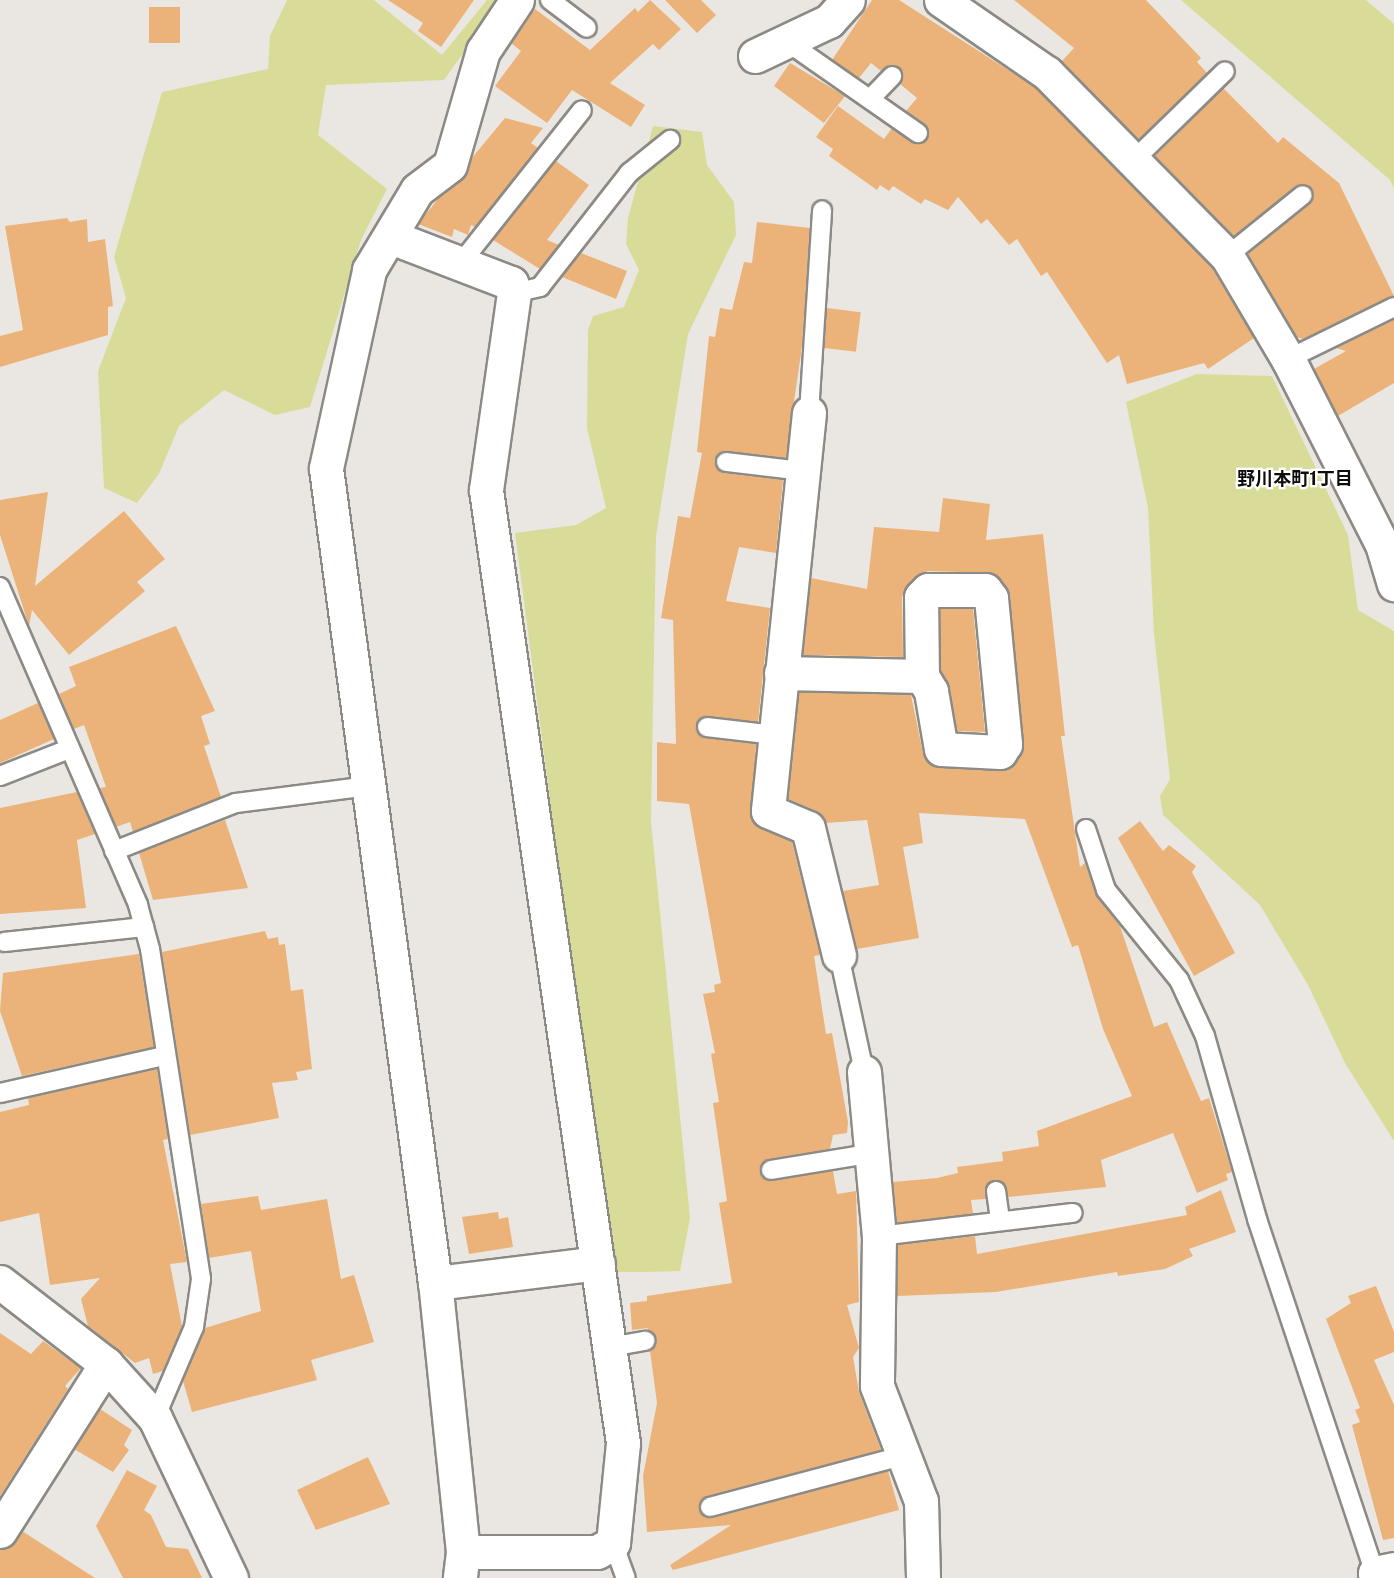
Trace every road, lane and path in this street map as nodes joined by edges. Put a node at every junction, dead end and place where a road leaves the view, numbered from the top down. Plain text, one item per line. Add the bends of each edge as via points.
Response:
1 (517, 0) edge
2 (550, 0) edge
3 (848, 0) edge
4 (941, 0) edge
5 (587, 28) dead end
6 (786, 41) junction
7 (755, 56) dead end
8 (1225, 71) dead end
9 (892, 76) dead end
10 (870, 99) junction
11 (582, 110) dead end
12 (918, 133) dead end
13 (670, 140) dead end
14 (1136, 158) junction
15 (1303, 195) dead end
16 (822, 210) dead end
17 (391, 237) junction
18 (1227, 256) junction
19 (460, 264) junction
20 (514, 293) junction
21 (1394, 307) edge
22 (1288, 359) junction
23 (809, 413) joint
24 (726, 462) dead end
25 (802, 471) junction
26 (1394, 584) edge
27 (0, 587) edge
28 (781, 672) junction
29 (922, 676) junction
30 (707, 727) dead end
31 (775, 735) junction
32 (69, 749) junction
33 (0, 776) edge
34 (369, 786) junction
35 (1086, 829) dead end
36 (114, 851) junction
37 (144, 927) junction
38 (4, 942) dead end
39 (839, 955) joint
40 (165, 1056) junction
41 (864, 1072) joint
42 (0, 1094) edge
43 (868, 1154) junction
44 (771, 1170) dead end
45 (996, 1191) dead end
46 (1073, 1213) dead end
47 (1000, 1221) junction
48 (879, 1236) junction
49 (598, 1263) junction
50 (0, 1282) edge
51 (435, 1283) junction
52 (645, 1341) dead end
53 (610, 1347) junction
54 (106, 1364) junction
55 (155, 1418) junction
56 (906, 1455) junction
57 (710, 1507) dead end
58 (0, 1531) edge
59 (613, 1543) junction
60 (461, 1565) edge
61 (1382, 1573) edge
62 (231, 1578) edge
63 (626, 1578) edge
64 (923, 1578) edge

1 - 17 street via 483,51 450,165 417,190
2 - 5 lane
3 - 6 street via 830,21
4 - 14 street via 1047,72
6 - 7 street
6 - 10 lane
8 - 14 lane
9 - 10 lane
10 - 12 lane
11 - 19 lane
13 - 20 lane via 629,173 540,287
14 - 18 street
15 - 18 lane
16 - 23 lane
17 - 19 street
17 - 34 street via 369,270 326,468
18 - 22 street
19 - 20 street via 511,283
20 - 49 street via 486,490
21 - 22 lane
22 - 26 street via 1382,544
23 - 25 street
24 - 25 lane
25 - 28 street
27 - 32 lane
28 - 29 street
28 - 31 street
29 - 29 street via 921,597 928,590 985,590 991,598 1005,744 1000,752 941,749 931,692
30 - 31 lane
31 - 39 street via 768,811 808,828
32 - 33 lane
32 - 36 lane
34 - 36 lane via 236,803
34 - 51 street
35 - 61 lane via 1106,890 1179,980 1205,1036 1257,1219
36 - 37 lane
37 - 38 lane
37 - 40 lane
39 - 41 lane
40 - 42 lane
40 - 55 lane via 201,1279 194,1327
41 - 43 street
43 - 44 lane
43 - 48 street
45 - 47 lane
46 - 47 lane
47 - 48 lane
48 - 56 street via 877,1386
49 - 51 street
49 - 53 street
50 - 54 street
51 - 60 street
52 - 53 lane
53 - 59 street via 623,1443
54 - 55 street
54 - 58 street
55 - 62 street
56 - 57 lane
56 - 64 street via 921,1501
59 - 60 street via 597,1552
59 - 63 lane

